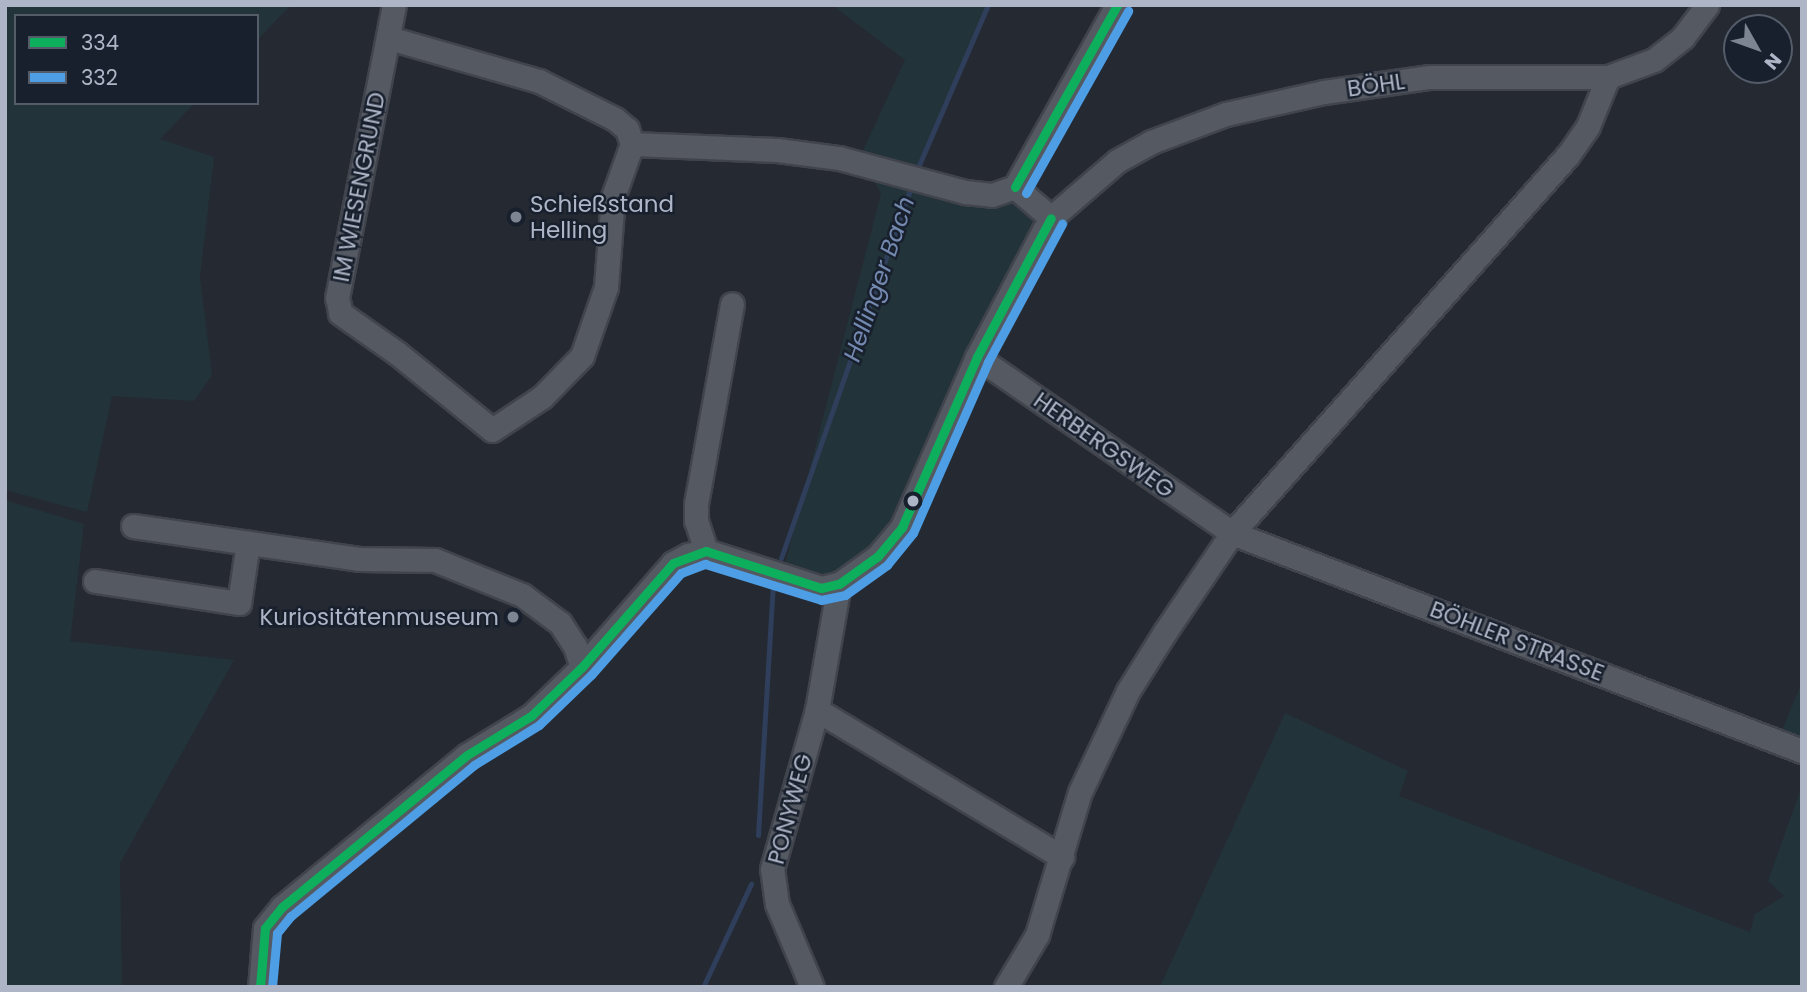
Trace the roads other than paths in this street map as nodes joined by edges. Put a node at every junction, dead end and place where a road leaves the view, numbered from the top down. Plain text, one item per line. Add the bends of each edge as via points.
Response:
1 (394, 5) edge
2 (1117, 5) edge
3 (1707, 5) edge
4 (388, 38) junction
5 (1608, 77) junction
6 (632, 144) junction
7 (1015, 187) junction
8 (1051, 218) junction
9 (732, 304) dead end
10 (977, 357) junction
11 (133, 526) dead end
12 (1232, 533) junction
13 (248, 543) junction
14 (706, 551) junction
15 (95, 582) dead end
16 (839, 584) junction
17 (582, 667) junction
18 (817, 710) junction
19 (1802, 751) edge
20 (1062, 857) junction
21 (260, 987) edge
22 (812, 987) edge
23 (1006, 987) edge

1 - 4 street, IM WIESENGRUND
2 - 7 street
3 - 5 street, BÖHL via 1683,37 1654,60
4 - 6 street via 539,81 615,119 627,129
4 - 6 street, IM WIESENGRUND via 339,306 341,313 492,430 542,397 583,356 606,287 613,197
5 - 8 street, BÖHL via 1430,77 1324,92 1226,114 1129,155
5 - 12 street via 1588,126 1567,155
6 - 7 street via 839,158 965,192 992,195
7 - 8 street
8 - 10 street
9 - 14 street via 696,504 696,521
10 - 12 street, HERBERGSWEG
10 - 16 street via 902,527 877,556
11 - 13 street
12 - 19 street, BÖHLER STRASSE
12 - 20 street via 1128,691 1080,792
13 - 15 street via 239,603
13 - 17 street via 359,559 435,559 522,595 560,623
14 - 16 street via 821,588
14 - 17 street via 673,563
16 - 18 street, PONYWEG
17 - 21 street via 531,716 467,755 282,907 265,928
18 - 20 street
18 - 22 street, PONYWEG via 772,869 777,904
20 - 23 street via 1037,935

